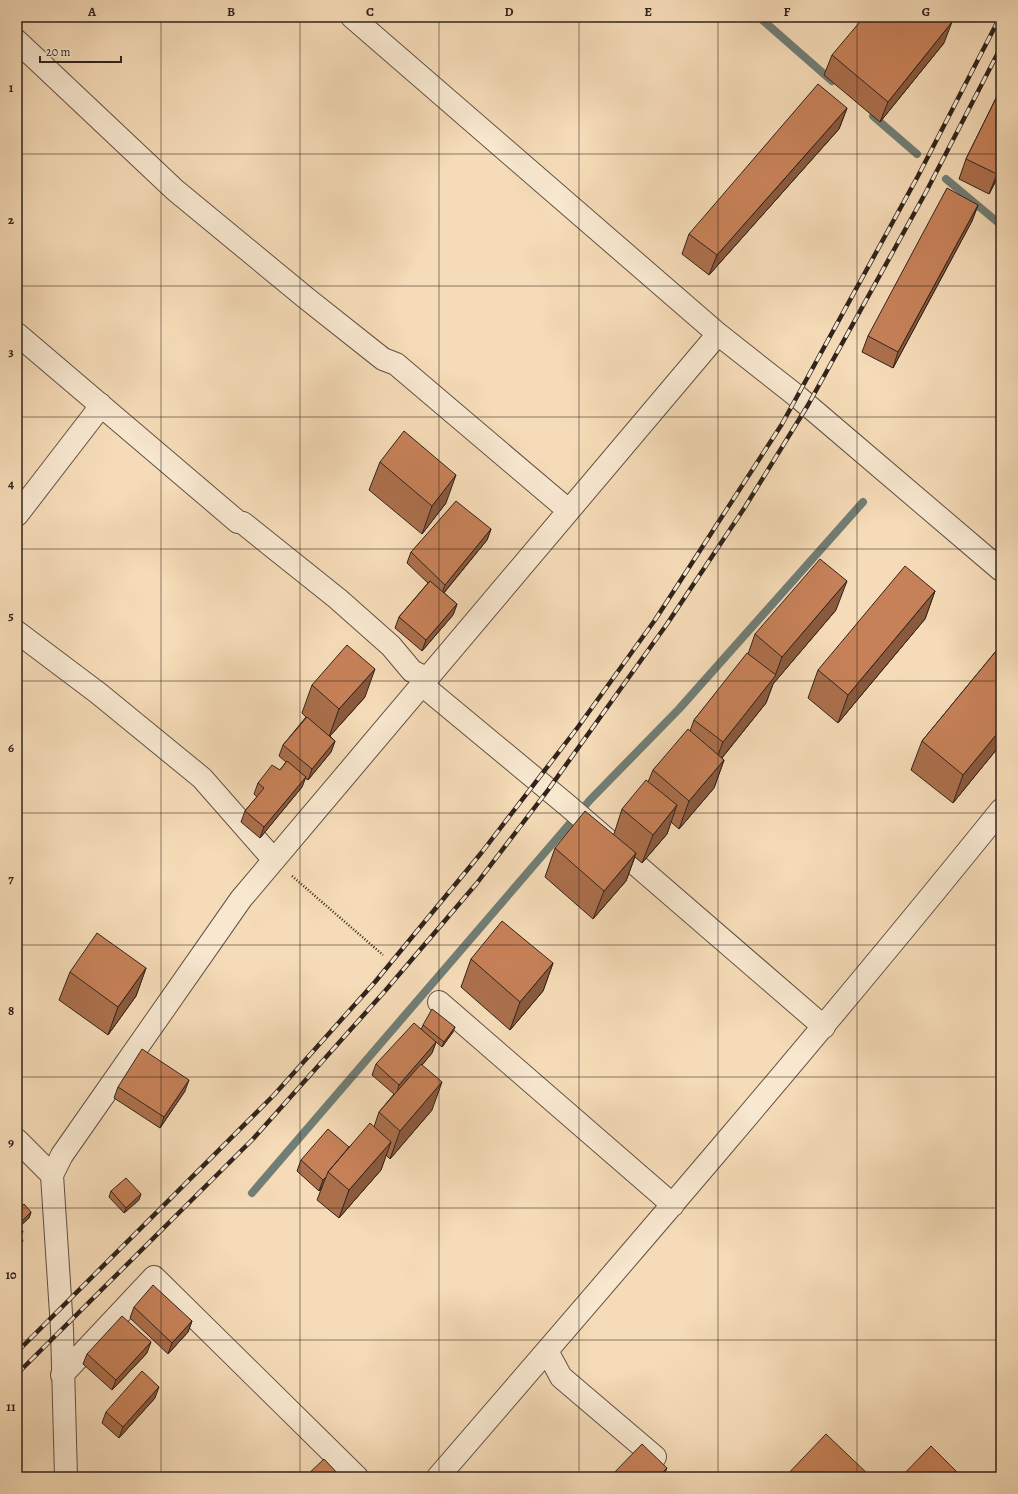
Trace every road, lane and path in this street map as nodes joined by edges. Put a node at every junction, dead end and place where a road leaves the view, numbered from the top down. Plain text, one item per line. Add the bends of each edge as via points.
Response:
1 (352, 17) edge
2 (17, 41) edge
3 (17, 334) edge
4 (718, 334) junction
5 (100, 404) junction
6 (568, 510) junction
7 (17, 515) edge
8 (1001, 570) edge
9 (17, 632) edge
10 (424, 681) junction
11 (1001, 810) edge
12 (274, 860) junction
13 (383, 955) dead end
14 (439, 1002) dead end
15 (824, 1027) junction
16 (17, 1140) edge
17 (52, 1175) junction
18 (673, 1205) junction
19 (547, 1350) junction
20 (62, 1375) junction
21 (655, 1457) edge
22 (66, 1477) edge
23 (358, 1477) edge
24 (438, 1477) edge

1 - 4 street
2 - 6 street via 175,190 353,336 383,359 396,364
3 - 5 street
4 - 6 street
4 - 8 street via 798,397
5 - 7 street
5 - 10 street via 238,522 243,523 338,599 391,646
6 - 10 street
9 - 12 street via 98,693 202,778
10 - 12 street
10 - 15 street
11 - 15 street
12 - 13 path
12 - 17 street via 236,905 62,1155
14 - 18 street
15 - 18 street
16 - 17 street
17 - 20 street via 62,1330
18 - 19 street
19 - 21 street via 561,1377
19 - 24 street
20 - 22 street
20 - 23 street via 154,1277

